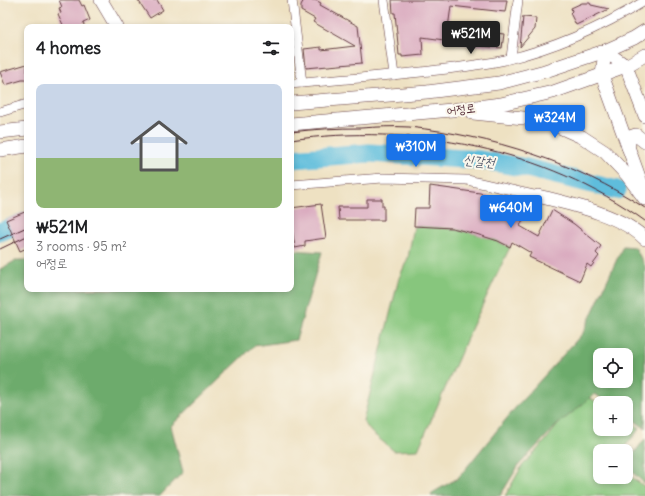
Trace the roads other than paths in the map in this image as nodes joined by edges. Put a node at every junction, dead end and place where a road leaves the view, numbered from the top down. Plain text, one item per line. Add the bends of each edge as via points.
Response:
1 (101, 0) edge
2 (292, 0) edge
3 (384, 0) edge
4 (518, 0) edge
5 (645, 1) edge
6 (115, 24) edge
7 (645, 31) edge
8 (605, 51) junction
9 (645, 56) edge
10 (511, 58) junction
11 (626, 66) junction
12 (394, 75) junction
13 (602, 75) junction
14 (294, 84) edge
15 (302, 84) junction
16 (294, 103) edge
17 (24, 105) edge
18 (452, 110) junction
19 (0, 112) edge
20 (645, 116) edge
21 (294, 124) edge
22 (24, 129) edge
23 (0, 132) edge
24 (645, 142) edge
25 (24, 146) edge
26 (628, 147) junction
27 (0, 150) edge
28 (294, 185) edge
29 (645, 195) edge
30 (538, 196) joint
31 (645, 199) edge
32 (645, 239) edge

1 - 6 main road
2 - 15 street
3 - 12 street
4 - 10 street
5 - 10 street via 594,29
7 - 8 main road, 어정로
8 - 11 main road
8 - 13 main road
8 - 16 main road, 어정로 via 499,83 427,92
9 - 11 main road, 어정로
10 - 12 street via 479,65
11 - 13 main road, 어정로
11 - 20 main road
12 - 15 street
13 - 18 main road, 어정로 via 553,92 501,104
13 - 26 main road
14 - 15 street
17 - 19 street
18 - 21 main road, 어정로
18 - 31 main road via 544,120 582,137 605,152
22 - 23 main road
24 - 26 main road via 636,135 630,137
25 - 27 main road
26 - 29 main road
28 - 30 street via 383,178 467,180
30 - 32 main road via 613,218 638,231

